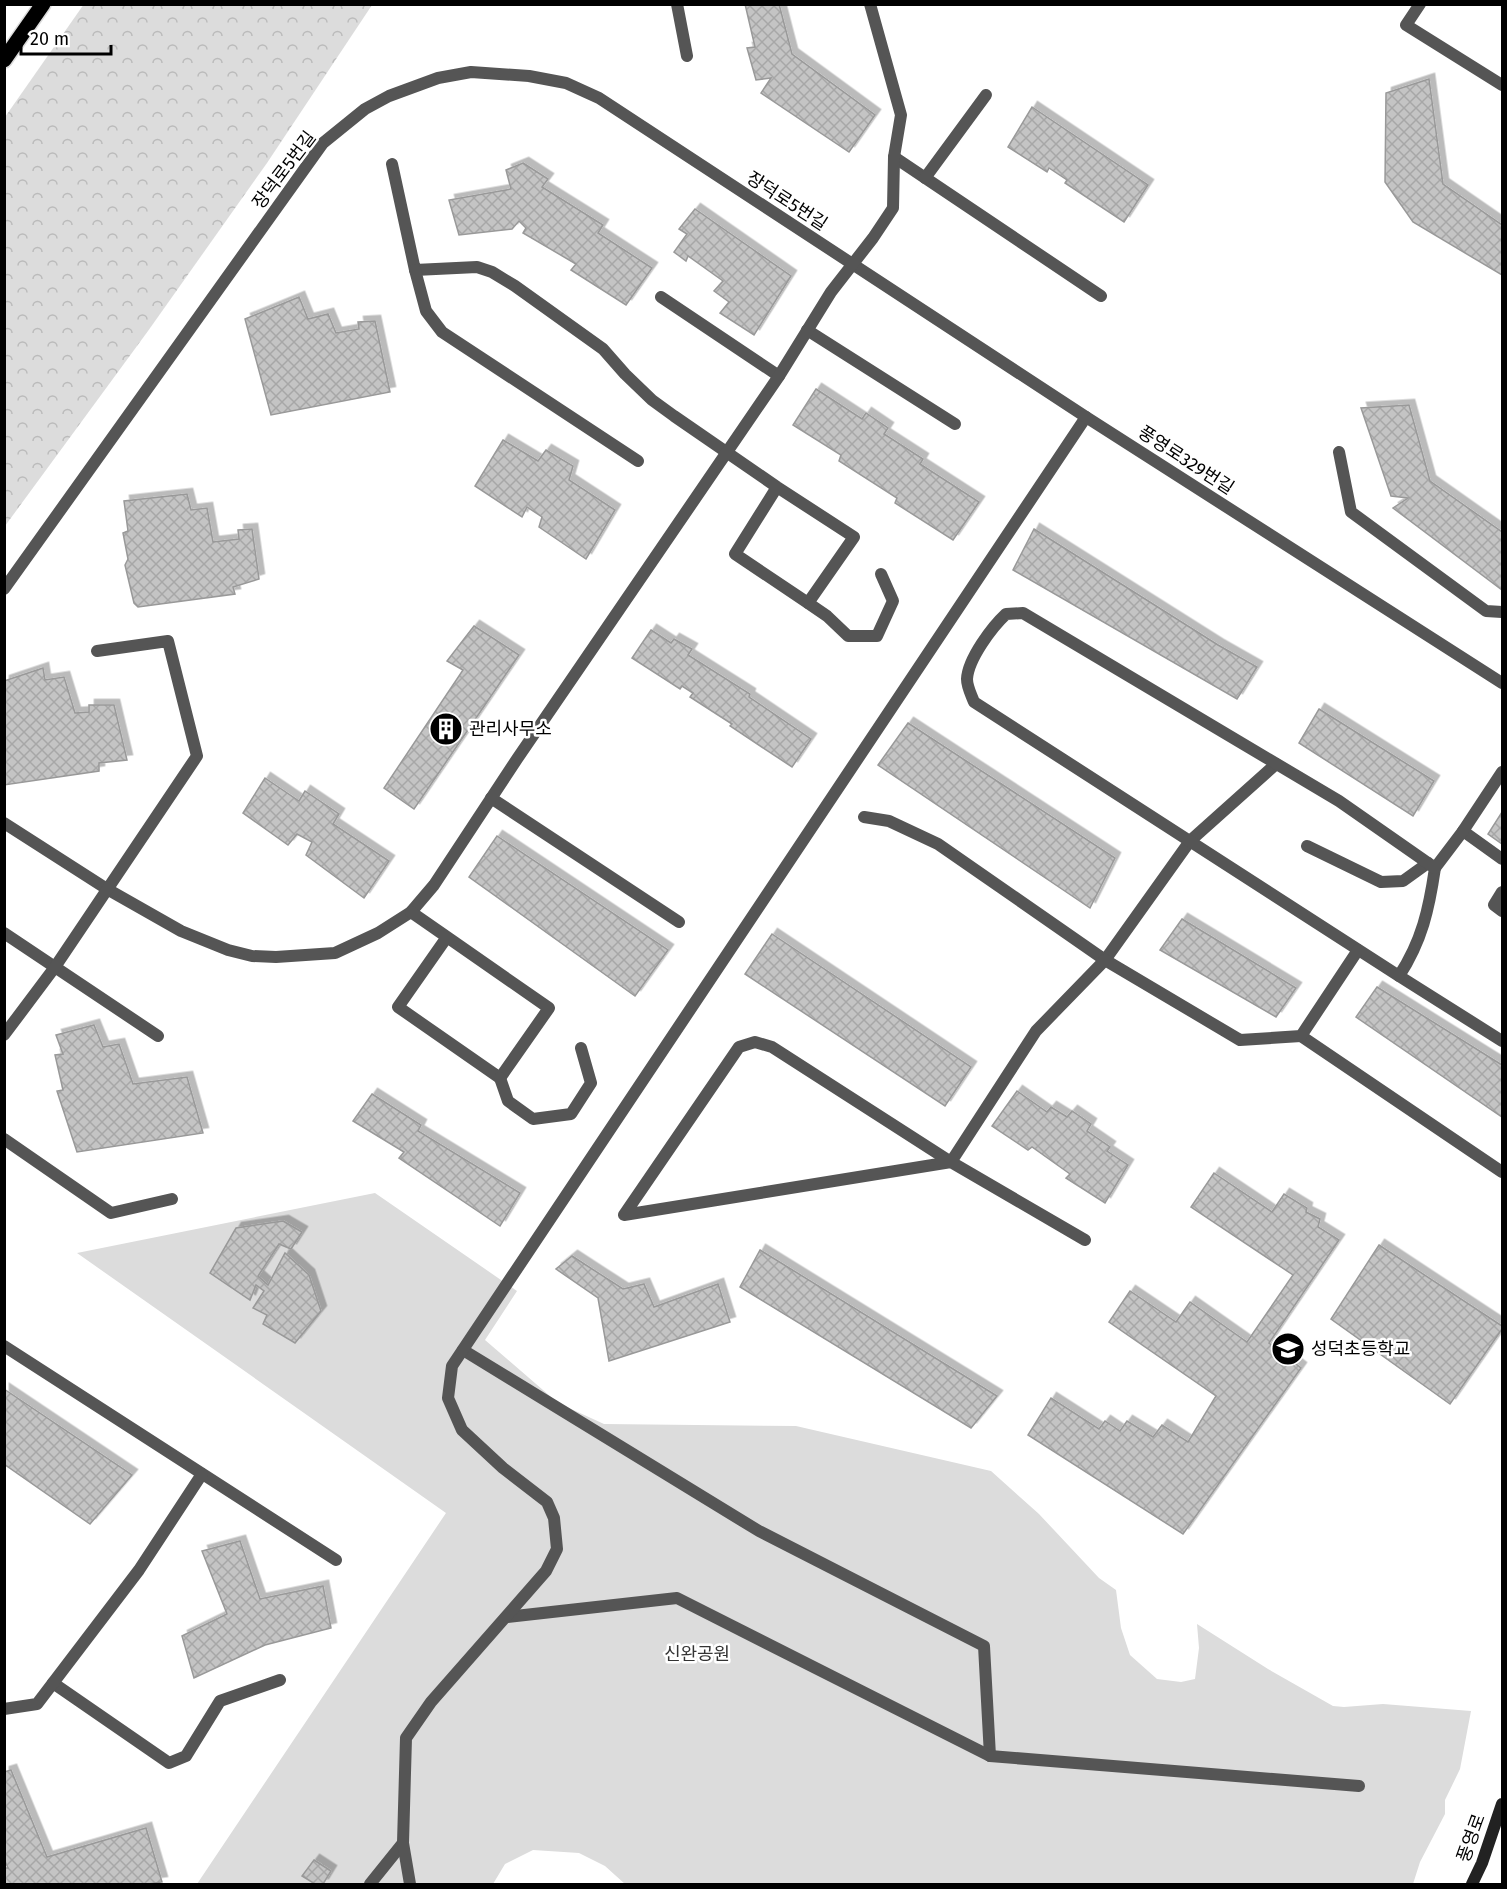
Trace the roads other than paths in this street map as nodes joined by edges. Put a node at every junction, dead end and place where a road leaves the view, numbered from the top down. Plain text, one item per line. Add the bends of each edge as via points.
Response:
1 (43, 4) edge
2 (677, 4) edge
3 (870, 4) edge
4 (1420, 4) edge
5 (687, 56) dead end
6 (4, 60) edge
7 (1503, 85) edge
8 (986, 94) dead end
9 (894, 157) junction
10 (392, 164) dead end
11 (925, 178) junction
12 (852, 265) junction
13 (415, 270) junction
14 (1101, 296) dead end
15 (660, 297) dead end
16 (807, 330) junction
17 (778, 376) junction
18 (1086, 417) junction
19 (955, 424) dead end
20 (1339, 452) dead end
21 (726, 453) junction
22 (638, 461) dead end
23 (777, 487) junction
24 (881, 574) dead end
25 (4, 589) edge
26 (808, 603) junction
27 (1503, 612) edge
28 (97, 651) dead end
29 (1503, 683) edge
30 (1276, 764) junction
31 (1503, 772) edge
32 (491, 798) junction
33 (864, 817) dead end
34 (4, 823) edge
35 (1463, 831) junction
36 (1190, 842) junction
37 (1307, 846) dead end
38 (1503, 859) edge
39 (1432, 865) junction
40 (107, 889) junction
41 (1503, 892) edge
42 (1503, 911) edge
43 (411, 912) junction
44 (679, 922) dead end
45 (4, 933) edge
46 (447, 937) junction
47 (1358, 950) junction
48 (1105, 960) junction
49 (55, 967) junction
50 (1399, 976) junction
51 (4, 1035) edge
52 (158, 1036) dead end
53 (1302, 1036) junction
54 (1503, 1041) edge
55 (581, 1048) dead end
56 (500, 1078) junction
57 (4, 1140) edge
58 (951, 1162) junction
59 (1503, 1172) edge
60 (172, 1199) dead end
61 (1085, 1240) dead end
62 (4, 1346) edge
63 (463, 1350) junction
64 (202, 1474) junction
65 (336, 1560) dead end
66 (507, 1617) junction
67 (280, 1680) dead end
68 (52, 1683) junction
69 (4, 1709) edge
70 (990, 1756) junction
71 (1359, 1786) dead end
72 (1503, 1804) edge
73 (403, 1843) junction
74 (370, 1884) edge
75 (410, 1884) edge
76 (1472, 1884) edge

1 - 6 main road
2 - 5 street
3 - 9 street via 901,115
4 - 7 street via 1406,25
8 - 11 street
9 - 11 street
9 - 12 street via 893,208
10 - 13 street
11 - 14 street
12 - 16 street
12 - 18 street, 풍영로329번길
12 - 25 street, 장덕로5번길 via 598,98 566,83 471,72 438,78 389,96 364,109 324,143
13 - 21 street via 477,267 500,277 603,348 652,399
13 - 22 street via 426,311 442,332
15 - 17 street
16 - 17 street
16 - 19 street
17 - 21 street
18 - 29 street, 풍영로329번길
18 - 63 street
20 - 27 street via 1351,512 1486,611
21 - 23 street
21 - 32 street
23 - 26 street via 735,554
23 - 26 street via 854,537
24 - 26 street via 893,601 878,636 848,636
28 - 40 street via 168,641 197,756
30 - 36 street
30 - 36 street via 1044,624 1023,613 1006,614 994,626 972,664 967,678 974,702
30 - 39 street via 1339,801
31 - 35 street
32 - 43 street via 434,885
32 - 44 street
33 - 48 street via 889,822 938,844
34 - 40 street
35 - 38 street
35 - 39 street
36 - 47 street
36 - 48 street
37 - 39 street via 1381,882 1403,881
39 - 50 street via 1429,908 1412,956
40 - 43 street via 181,931 252,956 335,953
40 - 49 street
41 - 42 street via 1494,905
43 - 46 street
45 - 49 street
46 - 56 street via 398,1007
46 - 56 street via 549,1008
47 - 50 street
47 - 53 street
48 - 53 street via 1240,1040
48 - 58 street via 1036,1031
49 - 51 street
49 - 52 street
50 - 54 street
53 - 59 street
55 - 56 street via 591,1083 571,1114 533,1119 508,1101
57 - 60 street via 111,1213
58 - 58 street via 772,1047 755,1042 740,1047 624,1215
58 - 61 street
62 - 64 street
63 - 66 street via 452,1366 448,1398 462,1430 547,1502 554,1518 554,1556
63 - 70 street via 759,1531 984,1646
64 - 65 street
64 - 68 street via 139,1570
66 - 70 street via 677,1598
66 - 73 street via 431,1702 406,1738
67 - 68 street via 220,1701 186,1756 169,1763
68 - 69 street via 37,1704
70 - 71 street
72 - 76 main road, 풍영로
73 - 74 street
73 - 75 street

